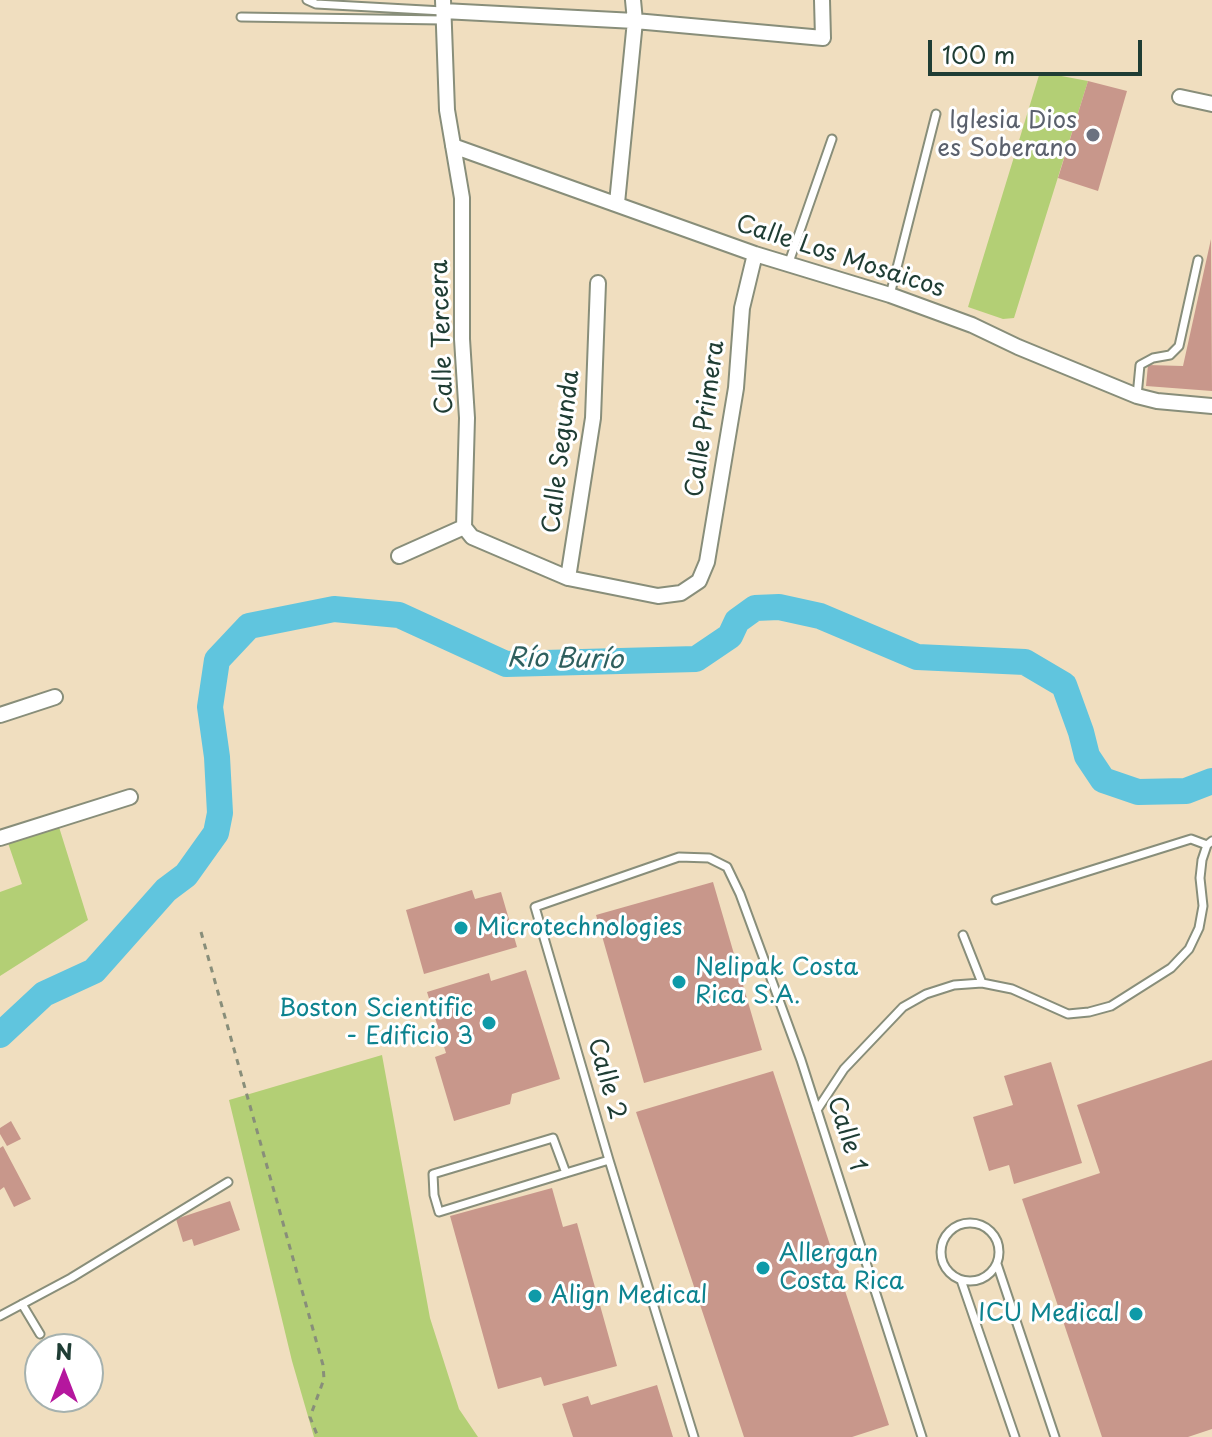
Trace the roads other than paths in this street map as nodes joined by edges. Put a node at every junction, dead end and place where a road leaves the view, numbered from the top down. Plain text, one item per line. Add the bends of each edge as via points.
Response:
1 (307, 0) edge
2 (633, 0) edge
3 (822, 0) edge
4 (443, 10) edge
5 (241, 17) dead end
6 (635, 21) junction
7 (1180, 97) dead end
8 (1212, 104) edge
9 (936, 114) dead end
10 (832, 139) dead end
11 (453, 146) junction
12 (617, 203) junction
13 (755, 254) junction
14 (1198, 260) dead end
15 (788, 265) junction
16 (598, 283) dead end
17 (890, 295) junction
18 (1137, 396) junction
19 (1212, 406) edge
20 (464, 527) junction
21 (399, 556) dead end
22 (568, 578) junction
23 (55, 697) dead end
24 (0, 715) edge
25 (130, 797) dead end
26 (0, 838) edge
27 (1210, 843) edge
28 (709, 858) joint
29 (996, 900) dead end
30 (963, 935) dead end
31 (982, 983) junction
32 (817, 1110) junction
33 (609, 1160) junction
34 (566, 1173) junction
35 (228, 1182) dead end
36 (997, 1264) junction
37 (961, 1280) junction
38 (22, 1304) junction
39 (0, 1316) edge
40 (39, 1333) edge
41 (694, 1437) edge
42 (922, 1437) edge
43 (1015, 1437) edge
44 (1055, 1437) edge

1 - 4 lane
2 - 6 street
3 - 6 street via 823,38
4 - 5 lane
4 - 6 street
4 - 11 street, Calle Tercera
6 - 12 street
7 - 8 street
9 - 17 lane
10 - 15 lane
11 - 12 street, Calle Los Mosaicos
11 - 20 street, Calle Tercera via 462,198
12 - 13 street, Calle Los Mosaicos
13 - 15 street, Calle Los Mosaicos
13 - 22 street, Calle Primera via 742,308 736,388 707,562 699,581 681,593 658,596
14 - 18 lane via 1179,346 1170,355 1140,365
15 - 17 street, Calle Los Mosaicos
16 - 22 street, Calle Segunda via 593,418
17 - 18 street, Calle Los Mosaicos
18 - 19 street, Calle Los Mosaicos
20 - 21 street
20 - 22 street via 472,537
23 - 24 street
25 - 26 street
27 - 29 lane via 1191,839
27 - 31 lane via 1202,860 1199,928 1189,949 1140,989 1111,1006 1068,1014 1012,989
28 - 32 lane, Calle 1 via 727,867 740,894
28 - 33 lane, Calle 2 via 679,857 535,907
30 - 31 lane
31 - 32 lane via 954,985 903,1007 844,1069
32 - 42 lane, Calle 1
33 - 34 lane
33 - 41 lane, Calle 2
34 - 34 lane via 439,1212 434,1195 433,1174 553,1138
35 - 38 lane
36 - 37 lane via 979,1280
36 - 37 lane via 999,1247 990,1231 962,1225 947,1235 941,1252 947,1269
36 - 44 lane
37 - 43 lane
38 - 39 lane
38 - 40 lane

